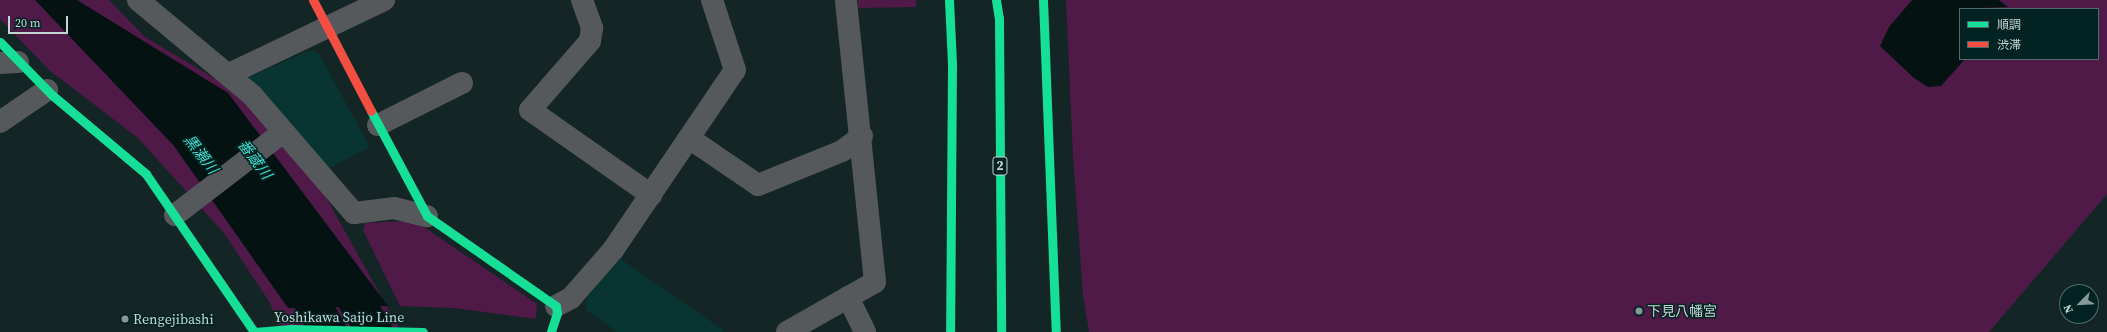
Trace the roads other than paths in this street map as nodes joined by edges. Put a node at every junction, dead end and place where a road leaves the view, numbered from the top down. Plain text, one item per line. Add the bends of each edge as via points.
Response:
1 (138, 0) edge
2 (313, 0) edge
3 (384, 0) edge
4 (582, 0) edge
5 (712, 0) edge
6 (846, 0) edge
7 (945, 0) edge
8 (949, 0) edge
9 (996, 0) edge
10 (1043, 0) edge
11 (328, 28) junction
12 (0, 42) edge
13 (9, 63) edge
14 (952, 64) junction
15 (229, 74) junction
16 (462, 83) dead end
17 (47, 90) junction
18 (0, 122) edge
19 (378, 125) junction
20 (280, 134) junction
21 (862, 136) junction
22 (689, 138) junction
23 (651, 195) junction
24 (182, 210) junction
25 (427, 216) junction
26 (848, 297) junction
27 (556, 306) junction
28 (255, 332) edge
29 (407, 332) edge
30 (415, 332) edge
31 (423, 332) edge
32 (551, 332) edge
33 (787, 332) edge
34 (865, 332) edge
35 (950, 332) edge
36 (1001, 332) edge
37 (1056, 332) edge

1 - 15 street via 154,16
2 - 11 main road
3 - 11 street
4 - 23 street via 592,28 590,41 530,110
5 - 22 street via 735,70
6 - 21 street
7 - 14 street
8 - 14 main road
9 - 36 main road, 2 via 999,18
10 - 37 main road
11 - 15 street
11 - 19 main road
12 - 13 main road
13 - 17 main road
14 - 35 main road
15 - 20 street via 252,95
16 - 19 street
17 - 18 street
17 - 24 main road via 146,174
19 - 25 main road
20 - 24 street
20 - 25 street via 354,213 394,208
21 - 22 street via 842,151 758,185
21 - 26 street via 875,282
22 - 23 street
23 - 27 street via 613,250 571,298
24 - 28 main road
25 - 27 main road
26 - 33 street
26 - 34 street
27 - 32 main road via 557,313
28 - 29 main road, Yoshikawa Saijo Line via 290,329
29 - 30 main road, Yoshikawa Saijo Line
30 - 31 main road, Yoshikawa Saijo Line

